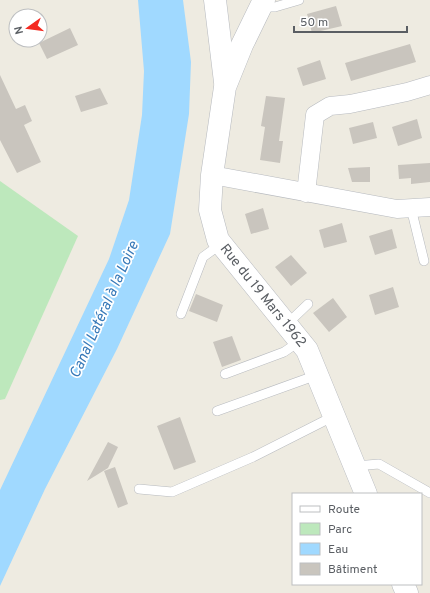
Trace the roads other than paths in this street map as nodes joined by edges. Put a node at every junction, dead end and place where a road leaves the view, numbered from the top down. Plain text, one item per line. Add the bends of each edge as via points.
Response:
1 (215, 0) edge
2 (299, 0) edge
3 (262, 4) edge
4 (430, 85) edge
5 (225, 88) junction
6 (212, 175) junction
7 (306, 193) junction
8 (430, 207) edge
9 (411, 208) junction
10 (221, 244) junction
11 (424, 261) dead end
12 (308, 304) dead end
13 (181, 314) dead end
14 (293, 333) junction
15 (225, 374) dead end
16 (317, 375) junction
17 (217, 411) dead end
18 (334, 416) junction
19 (355, 466) junction
20 (139, 489) dead end
21 (366, 493) edge
22 (430, 493) edge

1 - 5 street
2 - 3 lane via 274,7
3 - 5 street, Rue du 19 Mars 1962
4 - 7 street via 400,94 330,106 315,115
5 - 6 street, Rue du 19 Mars 1962
6 - 7 street
6 - 10 street, Rue du 19 Mars 1962 via 210,210
7 - 9 street via 397,209
8 - 9 street
9 - 11 lane
10 - 13 lane via 203,257
10 - 14 street, Rue du 19 Mars 1962
12 - 14 lane
14 - 15 lane via 284,352
14 - 16 street, Rue du 19 Mars 1962 via 307,350
16 - 17 lane
16 - 18 street, Rue du 19 Mars 1962
18 - 19 street, Rue du 19 Mars 1962
18 - 20 lane via 253,457 172,492
19 - 21 street, Rue du 19 Mars 1962
19 - 22 lane via 379,464

